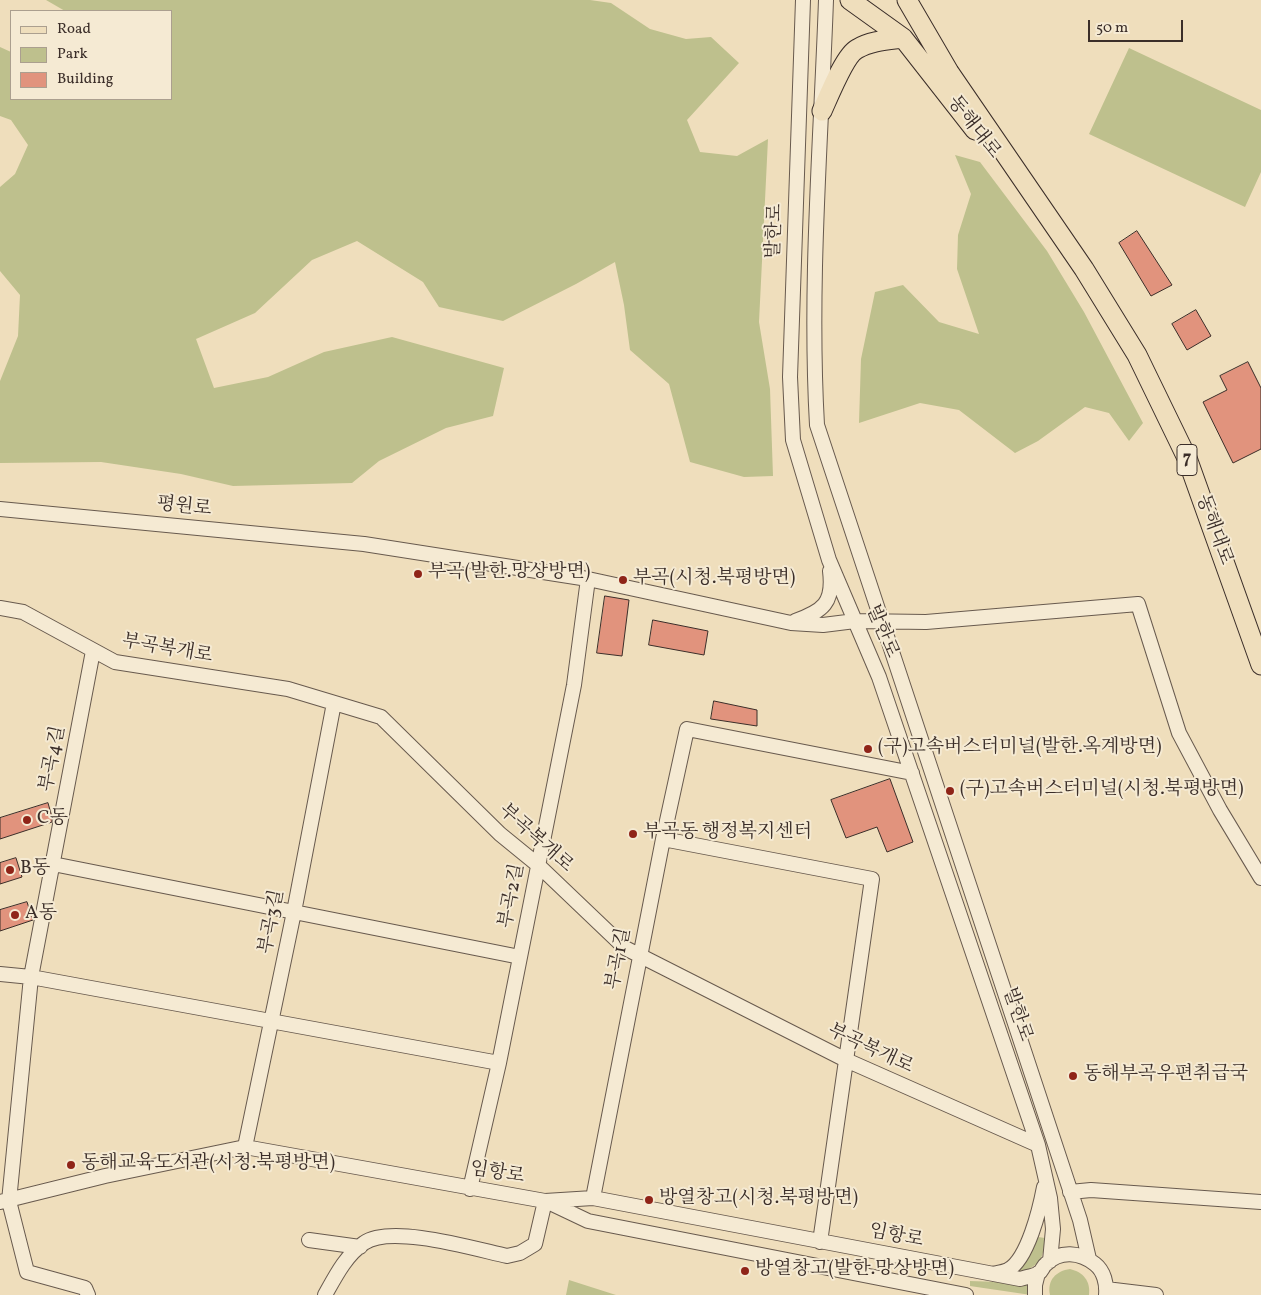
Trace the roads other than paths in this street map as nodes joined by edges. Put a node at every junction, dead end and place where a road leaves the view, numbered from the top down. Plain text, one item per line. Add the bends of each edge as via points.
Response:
1 (803, 0) edge
2 (826, 0) edge
3 (850, 0) edge
4 (908, 0) edge
5 (903, 38) junction
6 (822, 111) junction
7 (1084, 269) junction
8 (0, 509) edge
9 (829, 560) junction
10 (588, 579) junction
11 (0, 608) edge
12 (855, 621) junction
13 (880, 621) junction
14 (791, 623) junction
15 (93, 651) junction
16 (1261, 665) edge
17 (334, 702) junction
18 (912, 773) junction
19 (663, 839) junction
20 (53, 864) junction
21 (538, 865) junction
22 (1261, 878) edge
23 (294, 912) junction
24 (640, 956) junction
25 (520, 957) junction
26 (0, 974) edge
27 (32, 977) junction
28 (271, 1022) junction
29 (846, 1060) junction
30 (499, 1063) junction
31 (1038, 1145) junction
32 (245, 1147) junction
33 (1046, 1180) junction
34 (470, 1189) junction
35 (1070, 1192) junction
36 (593, 1198) junction
37 (5, 1201) edge
38 (545, 1201) junction
39 (1261, 1202) edge
40 (309, 1240) dead end
41 (820, 1242) junction
42 (360, 1247) junction
43 (1089, 1259) junction
44 (1050, 1260) junction
45 (1038, 1274) junction
46 (989, 1275) junction
47 (1106, 1292) edge
48 (88, 1295) edge
49 (325, 1295) edge
50 (966, 1295) edge
51 (1035, 1295) edge
52 (1156, 1295) edge

1 - 9 street, 발한로 via 791,409 801,470
2 - 6 street, 발한로
3 - 5 main road, 동해대로 / 7
4 - 7 main road, 동해대로 / 7 via 948,72
5 - 6 main road via 874,42 854,50
5 - 7 main road, 동해대로 / 7
6 - 13 street, 발한로 via 815,307 816,425
7 - 16 main road, 동해대로 / 7 via 1138,355 1187,458
8 - 10 street, 평원로 via 364,544
9 - 12 street, 발한로
9 - 14 street via 832,586 826,604 816,613
10 - 14 street, 평원로
10 - 21 street, 부곡2길 via 574,685
11 - 15 street, 부곡복개로 via 24,612
12 - 13 street, 평원로
12 - 14 street, 평원로 via 823,625
12 - 18 street, 발한로 via 879,677
13 - 22 street, 평원로 via 926,622 1138,604 1179,733
13 - 35 street, 발한로
15 - 17 street, 부곡복개로 via 115,662 288,689
15 - 20 street, 부곡4길
17 - 21 street, 부곡복개로 via 381,716 500,834
17 - 23 street, 부곡3길
18 - 19 street, 부곡1길 via 688,729
18 - 31 street, 발한로
19 - 24 street, 부곡1길
19 - 29 street via 872,879
20 - 23 street
20 - 27 street, 부곡4길
21 - 24 street, 부곡복개로 via 625,948
21 - 25 street, 부곡2길
23 - 25 street
23 - 28 street, 부곡3길
24 - 29 street, 부곡복개로
24 - 36 street, 부곡1길
25 - 30 street, 부곡2길
26 - 27 street
27 - 28 street
27 - 37 street, 부곡4길
28 - 30 street
28 - 32 street, 부곡3길
29 - 31 street, 부곡복개로
29 - 41 street
30 - 34 street, 부곡2길
31 - 33 street, 발한로
32 - 34 street, 임항로
32 - 37 street, 임항로
33 - 44 street, 발한로 via 1053,1229
33 - 46 street via 1038,1220 1022,1253 1009,1269
34 - 38 street, 임항로
35 - 39 street via 1091,1190
35 - 43 street, 발한로
36 - 38 street, 임항로
36 - 41 street, 임항로
37 - 48 street, 부곡4길 via 28,1272 85,1288
38 - 42 street via 535,1244 520,1253 507,1256 408,1236 382,1236
38 - 50 street via 588,1220
40 - 42 street
41 - 46 street, 임항로
42 - 49 street via 341,1267
43 - 44 street via 1078,1254 1066,1254
43 - 47 street via 1104,1277
44 - 45 street
45 - 46 street, 임항로 via 1020,1279
45 - 51 street
47 - 52 street

